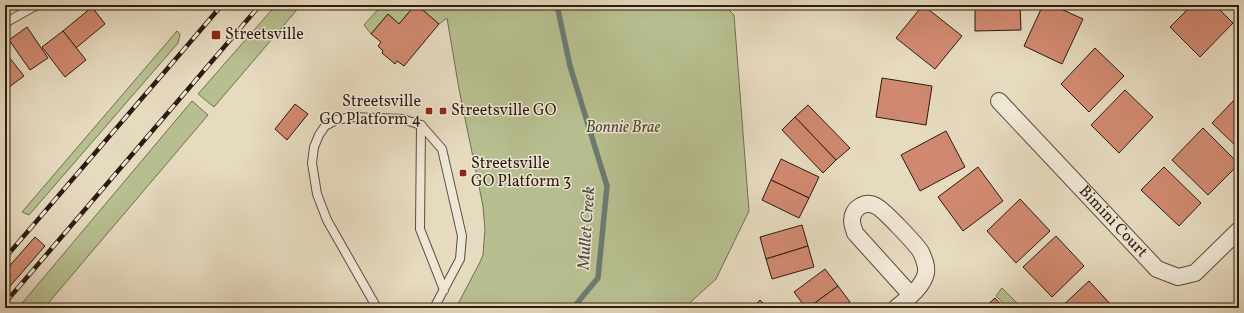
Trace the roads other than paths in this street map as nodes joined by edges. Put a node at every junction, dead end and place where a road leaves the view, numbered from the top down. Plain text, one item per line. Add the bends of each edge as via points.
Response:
1 (37, 5) edge
2 (5, 23) edge
3 (999, 101) dead end
4 (421, 124) junction
5 (1239, 230) edge
6 (444, 290) junction
7 (911, 295) junction
8 (377, 308) edge
9 (434, 308) edge
10 (896, 308) edge

1 - 2 lane
3 - 5 street, Bimini Court via 1157,269 1178,277 1195,273
4 - 6 lane via 420,229
4 - 6 lane via 442,149 462,236 460,259
4 - 8 lane via 402,119 352,117 336,120 326,126 314,147 312,163 317,194 327,220
6 - 9 lane
7 - 7 street via 855,233 853,214 862,204 870,204 883,211 920,250 926,267 925,274
7 - 10 street

